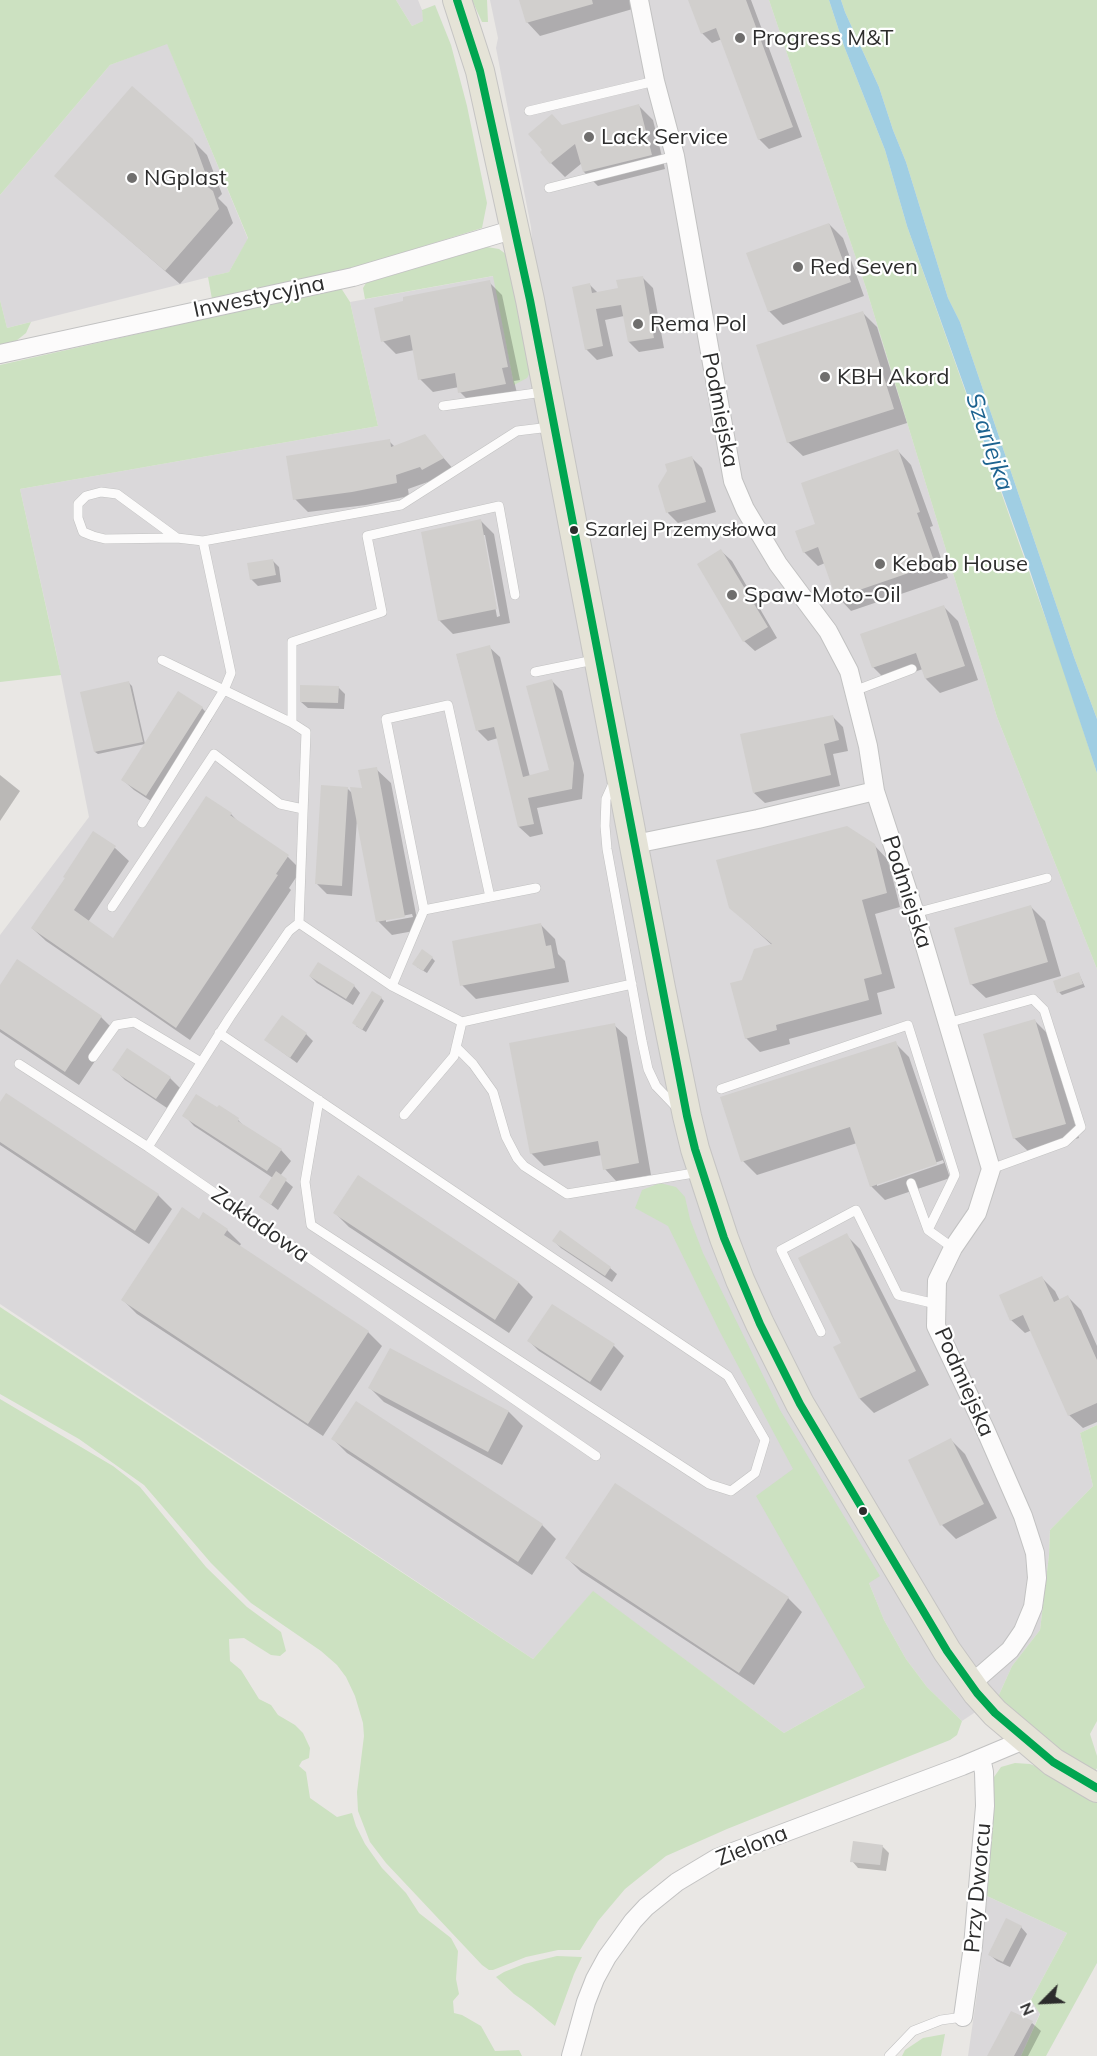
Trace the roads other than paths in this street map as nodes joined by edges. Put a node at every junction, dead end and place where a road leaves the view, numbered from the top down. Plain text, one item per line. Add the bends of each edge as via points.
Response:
1 (457, 0) edge
2 (639, 0) edge
3 (655, 81) junction
4 (529, 111) dead end
5 (675, 156) junction
6 (549, 188) dead end
7 (515, 229) junction
8 (0, 354) edge
9 (549, 391) junction
10 (443, 406) dead end
11 (555, 426) junction
12 (177, 538) junction
13 (204, 541) junction
14 (515, 595) dead end
15 (599, 659) junction
16 (162, 660) dead end
17 (912, 669) dead end
18 (535, 672) dead end
19 (224, 690) junction
20 (854, 691) junction
21 (292, 723) junction
22 (620, 770) junction
23 (875, 791) junction
24 (303, 809) junction
25 (142, 824) dead end
26 (635, 844) junction
27 (1047, 878) dead end
28 (536, 888) dead end
29 (490, 897) junction
30 (112, 907) dead end
31 (424, 910) junction
32 (915, 913) junction
33 (299, 923) junction
34 (632, 984) junction
35 (392, 986) junction
36 (462, 1022) junction
37 (947, 1023) junction
38 (219, 1033) junction
39 (456, 1047) junction
40 (93, 1057) dead end
41 (201, 1062) junction
42 (19, 1064) dead end
43 (721, 1089) dead end
44 (319, 1100) junction
45 (404, 1115) dead end
46 (687, 1116) junction
47 (148, 1147) junction
48 (991, 1168) junction
49 (702, 1172) junction
50 (911, 1183) dead end
51 (928, 1230) junction
52 (953, 1248) junction
53 (936, 1304) junction
54 (821, 1332) dead end
55 (596, 1456) dead end
56 (971, 1683) junction
57 (1024, 1740) junction
58 (981, 1758) junction
59 (1091, 1785) edge
60 (963, 2017) joint
61 (571, 2056) edge
62 (889, 2056) edge

1 - 7 main road via 480,71
2 - 3 street, Podmiejska
3 - 4 lane
3 - 5 street, Podmiejska
5 - 6 lane
5 - 20 street, Podmiejska via 734,481 745,509 778,564 828,631 849,670
7 - 8 street, Inwestycyjna via 353,277
7 - 9 main road
9 - 10 lane
9 - 11 main road
11 - 13 lane via 517,431 401,505
11 - 15 main road
12 - 12 lane via 117,494 86,496 78,504 83,532 93,536
12 - 13 lane
13 - 19 lane via 231,673
14 - 21 lane via 499,506 367,536 382,612 292,642
15 - 18 lane
15 - 22 main road
16 - 19 lane
17 - 20 lane
19 - 21 lane
19 - 25 lane
20 - 23 street, Podmiejska
21 - 24 lane via 306,732
22 - 26 main road
22 - 34 lane via 606,799 605,826
23 - 26 street
23 - 32 street, Podmiejska
24 - 30 lane via 280,804 214,754
24 - 33 lane
26 - 46 main road
27 - 32 lane
28 - 29 lane
29 - 31 lane
29 - 31 lane via 448,705 386,719
31 - 35 lane
32 - 37 street, Podmiejska
33 - 35 lane
33 - 38 lane via 289,931
34 - 36 lane
34 - 46 lane via 648,1069 662,1094
35 - 36 lane
36 - 39 lane
37 - 48 street, Podmiejska
37 - 48 lane via 1033,999 1044,1010 1081,1126 1065,1142
38 - 41 lane
38 - 44 lane
39 - 45 lane via 454,1056
39 - 49 lane via 493,1092 506,1137 517,1158 567,1194
40 - 41 lane via 116,1025 134,1022
41 - 47 lane
42 - 47 lane, Zakładowa
43 - 51 lane via 908,1025 955,1175
44 - 44 lane via 728,1376 765,1440 755,1473 731,1491 709,1484 311,1224 305,1182
46 - 49 main road
47 - 55 lane, Zakładowa
48 - 52 street, Podmiejska via 977,1213
49 - 56 main road via 740,1280 800,1404
50 - 51 lane
51 - 52 lane
52 - 53 street, Podmiejska via 937,1281
53 - 54 lane via 897,1295 856,1210 781,1250
53 - 56 street, Podmiejska via 936,1326 1023,1516 1035,1553 1034,1607 1023,1631 1010,1650
56 - 57 main road
57 - 58 street, Zielona
57 - 59 main road
58 - 60 street, Przy Dworcu via 985,1806
58 - 61 street, Zielona via 717,1858 676,1882 633,1921 607,1958 586,2002
60 - 62 lane via 941,2020 913,2031

